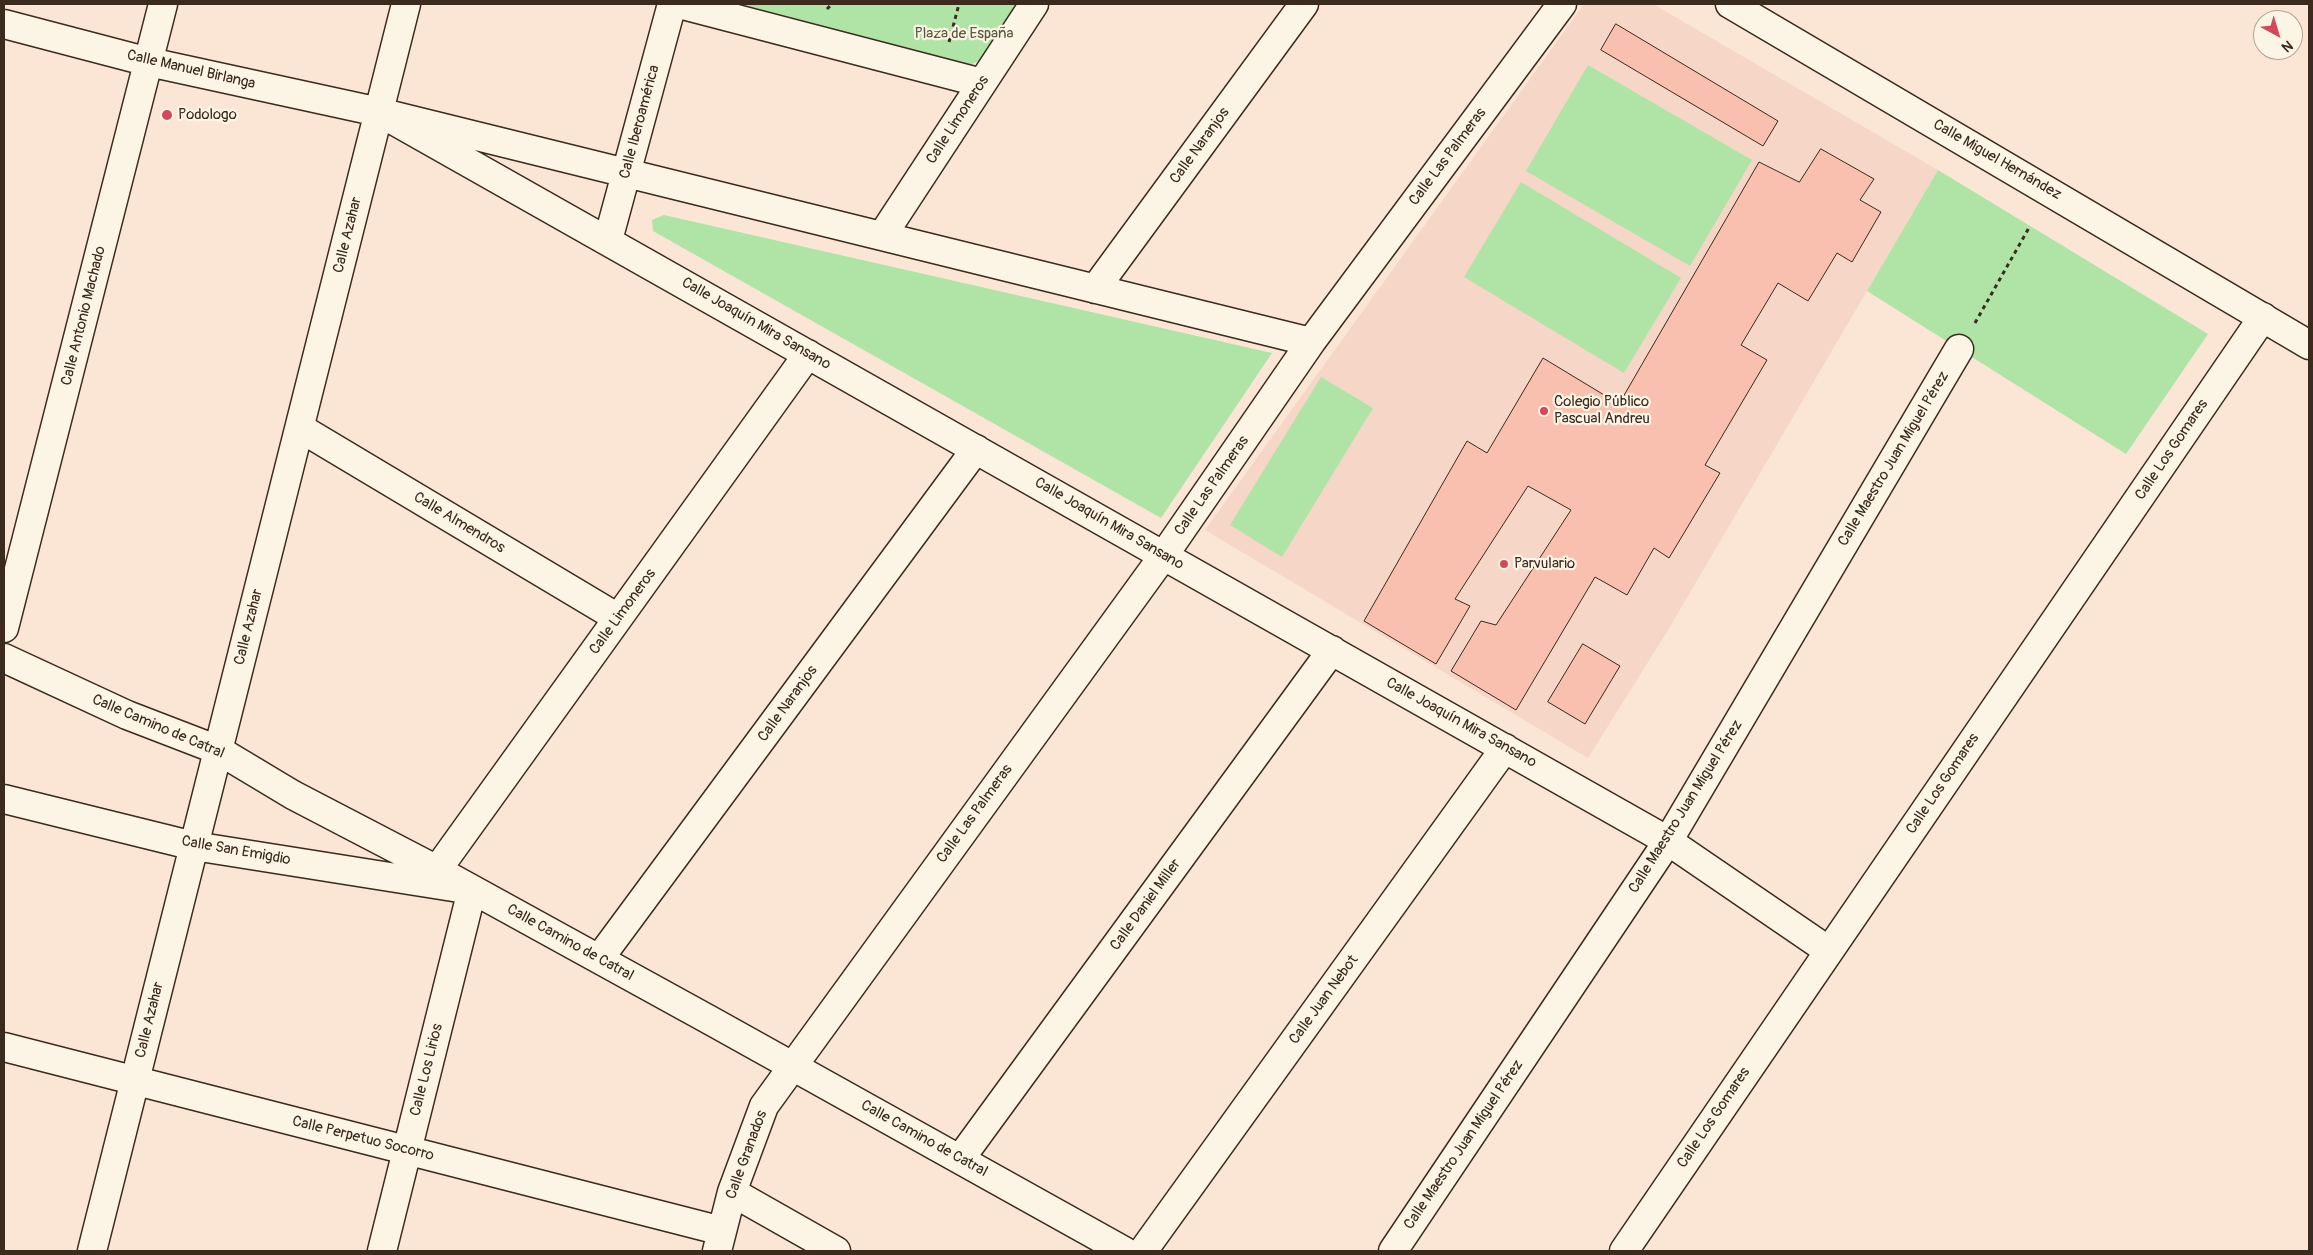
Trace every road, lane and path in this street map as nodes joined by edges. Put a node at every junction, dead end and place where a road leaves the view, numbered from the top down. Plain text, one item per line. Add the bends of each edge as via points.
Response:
1 (164, 4) edge
2 (406, 4) edge
3 (672, 4) edge
4 (679, 4) edge
5 (959, 4) edge
6 (1034, 4) edge
7 (1304, 4) edge
8 (1562, 4) edge
9 (1730, 4) edge
10 (4, 24) edge
11 (149, 62) junction
12 (941, 72) junction
13 (982, 83) junction
14 (379, 112) junction
15 (626, 172) junction
16 (2030, 226) dead end
17 (882, 236) junction
18 (608, 240) junction
19 (1095, 289) junction
20 (2263, 317) junction
21 (1311, 342) junction
22 (2309, 345) edge
23 (1959, 349) joint
24 (808, 354) junction
25 (300, 428) junction
26 (976, 449) junction
27 (1164, 555) junction
28 (618, 618) junction
29 (4, 628) edge
30 (1332, 650) junction
31 (4, 658) edge
32 (1505, 748) junction
33 (218, 750) junction
34 (4, 799) edge
35 (1668, 840) junction
36 (194, 846) junction
37 (437, 870) junction
38 (472, 890) junction
39 (1829, 951) junction
40 (599, 959) junction
41 (4, 1047) edge
42 (792, 1065) junction
43 (135, 1081) junction
44 (407, 1151) junction
45 (960, 1159) junction
46 (732, 1192) junction
47 (719, 1241) edge
48 (92, 1251) edge
49 (382, 1251) edge
50 (836, 1251) edge
51 (1124, 1251) edge
52 (1143, 1251) edge
53 (1393, 1251) edge
54 (1624, 1251) edge

1 - 11 street, Calle Antonio Machado
2 - 14 street, Calle Azahar
3 - 15 street, Calle Iberoamérica
4 - 12 street
5 - 12 path
6 - 13 street, Calle Limoneros
7 - 19 street, Calle Naranjos
8 - 21 street, Calle Las Palmeras
9 - 20 street, Calle Miguel Hernández
10 - 11 street, Calle Manuel Birlanga
11 - 14 street, Calle Manuel Birlanga
11 - 29 street, Calle Antonio Machado
12 - 13 street
13 - 17 street, Calle Limoneros
14 - 15 street, Calle Manuel Birlanga
14 - 18 street, Calle Joaquín Mira Sansano
14 - 25 street, Calle Azahar
15 - 17 street, Calle Manuel Birlanga
15 - 18 street, Calle Iberoamérica
16 - 23 path
17 - 19 street, Calle Manuel Birlanga
18 - 24 street, Calle Joaquín Mira Sansano
19 - 21 street, Calle Manuel Birlanga
20 - 22 street, Calle Miguel Hernández
20 - 39 street, Calle Los Gomares
21 - 27 street, Calle Las Palmeras
23 - 35 street, Calle Maestro Juan Miguel Pérez
24 - 26 street, Calle Joaquín Mira Sansano
24 - 28 street, Calle Limoneros
25 - 28 street, Calle Almendros
25 - 33 street, Calle Azahar
26 - 27 street, Calle Joaquín Mira Sansano
26 - 40 street, Calle Naranjos
27 - 30 street, Calle Joaquín Mira Sansano
27 - 42 street, Calle Las Palmeras
28 - 37 street, Calle Limoneros
30 - 32 street, Calle Joaquín Mira Sansano
30 - 45 street, Calle Daniel Miller
31 - 33 street, Calle Camino de Catral via 127,715
32 - 35 street, Calle Joaquín Mira Sansano
32 - 52 street, Calle Juan Nebot
33 - 36 street, Calle Azahar
33 - 37 street, Calle Camino de Catral via 293,795
34 - 36 street, Calle San Emigdio
35 - 39 street, Calle Joaquín Mira Sansano
35 - 53 street, Calle Maestro Juan Miguel Pérez
36 - 38 street, Calle San Emigdio
36 - 43 street, Calle Azahar
37 - 38 street, Calle Camino de Catral
38 - 40 street, Calle Camino de Catral
38 - 44 street, Calle Los Lirios
39 - 54 street, Calle Los Gomares
40 - 42 street, Calle Camino de Catral
41 - 43 street, Calle Perpetuo Socorro
42 - 45 street, Calle Camino de Catral
42 - 46 street, Calle Granados via 764,1106
43 - 44 street, Calle Perpetuo Socorro
43 - 48 street, Calle Azahar
44 - 47 street, Calle Perpetuo Socorro
44 - 49 street, Calle Los Lirios
45 - 51 street, Calle Camino de Catral
46 - 47 street, Calle Granados
46 - 50 street

